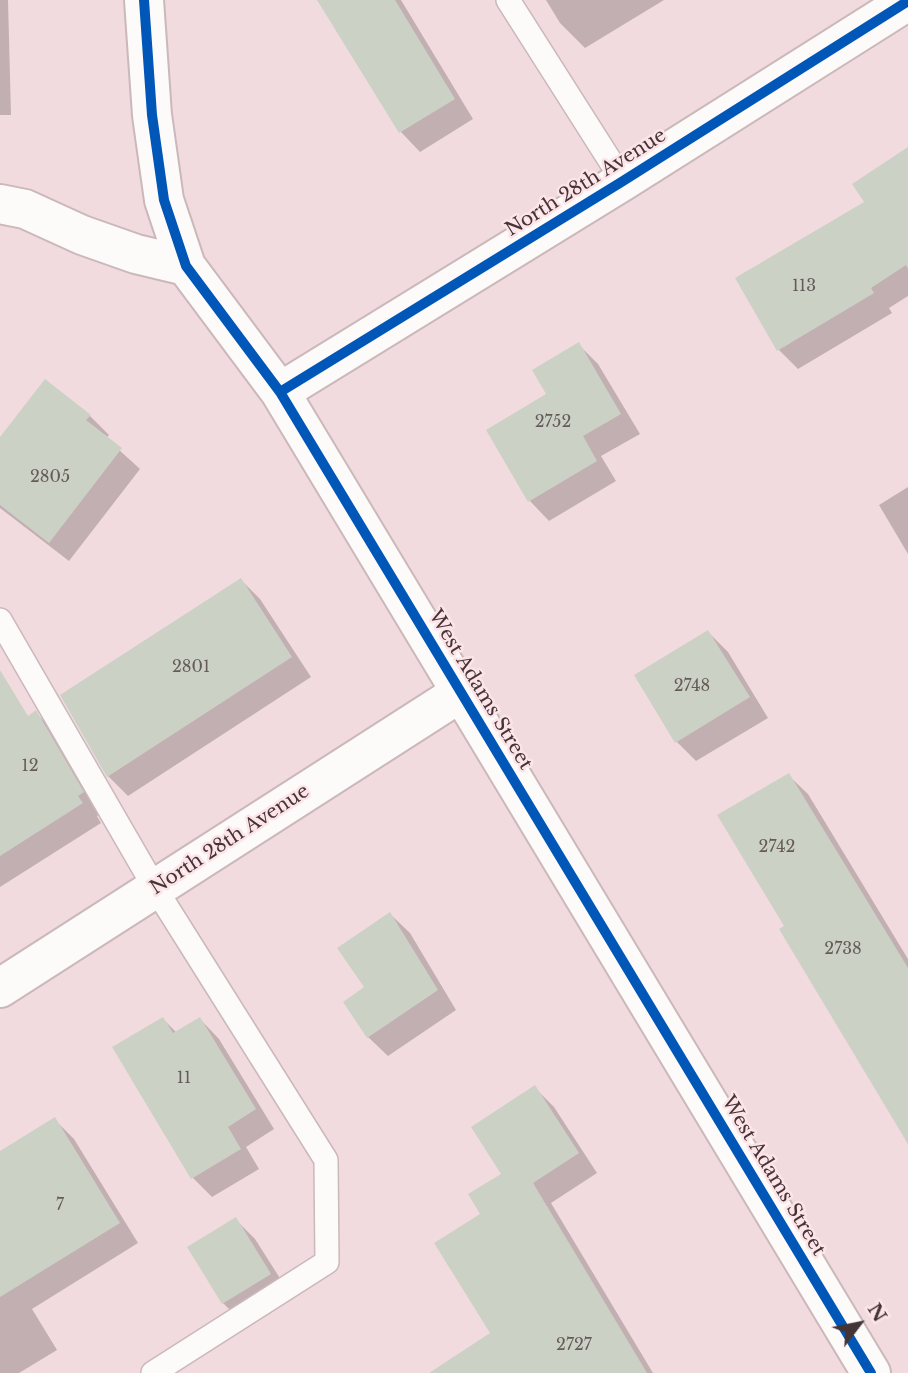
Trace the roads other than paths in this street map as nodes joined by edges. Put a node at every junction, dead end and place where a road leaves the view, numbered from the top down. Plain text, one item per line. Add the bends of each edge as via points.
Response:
1 (144, 0) edge
2 (508, 0) edge
3 (908, 1) edge
4 (623, 181) junction
5 (0, 204) edge
6 (186, 266) junction
7 (280, 393) junction
8 (0, 620) edge
9 (460, 693) junction
10 (155, 888) junction
11 (0, 988) edge
12 (153, 1373) edge
13 (871, 1373) edge

1 - 6 street, West Adams Street via 164,200
2 - 4 lane
3 - 4 street, North 28th Avenue
4 - 7 street, North 28th Avenue
5 - 6 street via 25,209 136,254
6 - 7 street, West Adams Street
7 - 9 street, West Adams Street
8 - 10 lane
9 - 10 street, North 28th Avenue
9 - 13 street, West Adams Street
10 - 11 street, North 28th Avenue
10 - 12 lane via 326,1160 327,1262

